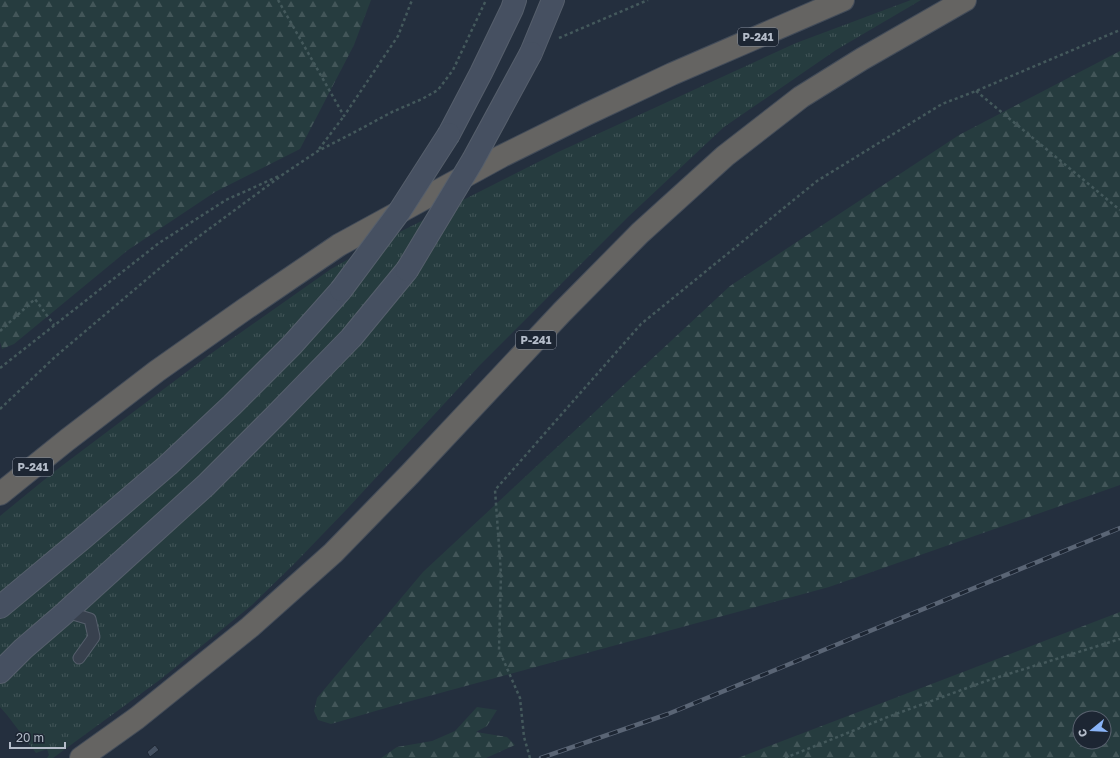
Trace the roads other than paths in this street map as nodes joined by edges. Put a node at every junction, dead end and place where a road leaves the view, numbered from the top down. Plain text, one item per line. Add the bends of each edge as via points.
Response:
1 (515, 0) edge
2 (553, 0) edge
3 (843, 0) edge
4 (965, 0) edge
5 (0, 494) edge
6 (0, 607) edge
7 (66, 612) junction
8 (79, 658) dead end
9 (0, 672) edge
10 (81, 758) edge

1 - 6 main road, bridge via 449,134 399,212 341,290 292,345 168,465
2 - 7 main road, bridge via 531,53 474,160 407,270 351,338 278,413 206,485
3 - 5 highway, Р-241 via 587,114 502,156 340,245 157,371
4 - 10 highway, Р-241 via 801,97 725,156 640,233 333,553 250,627 138,718
7 - 8 lane via 90,619 94,637
7 - 9 main road

